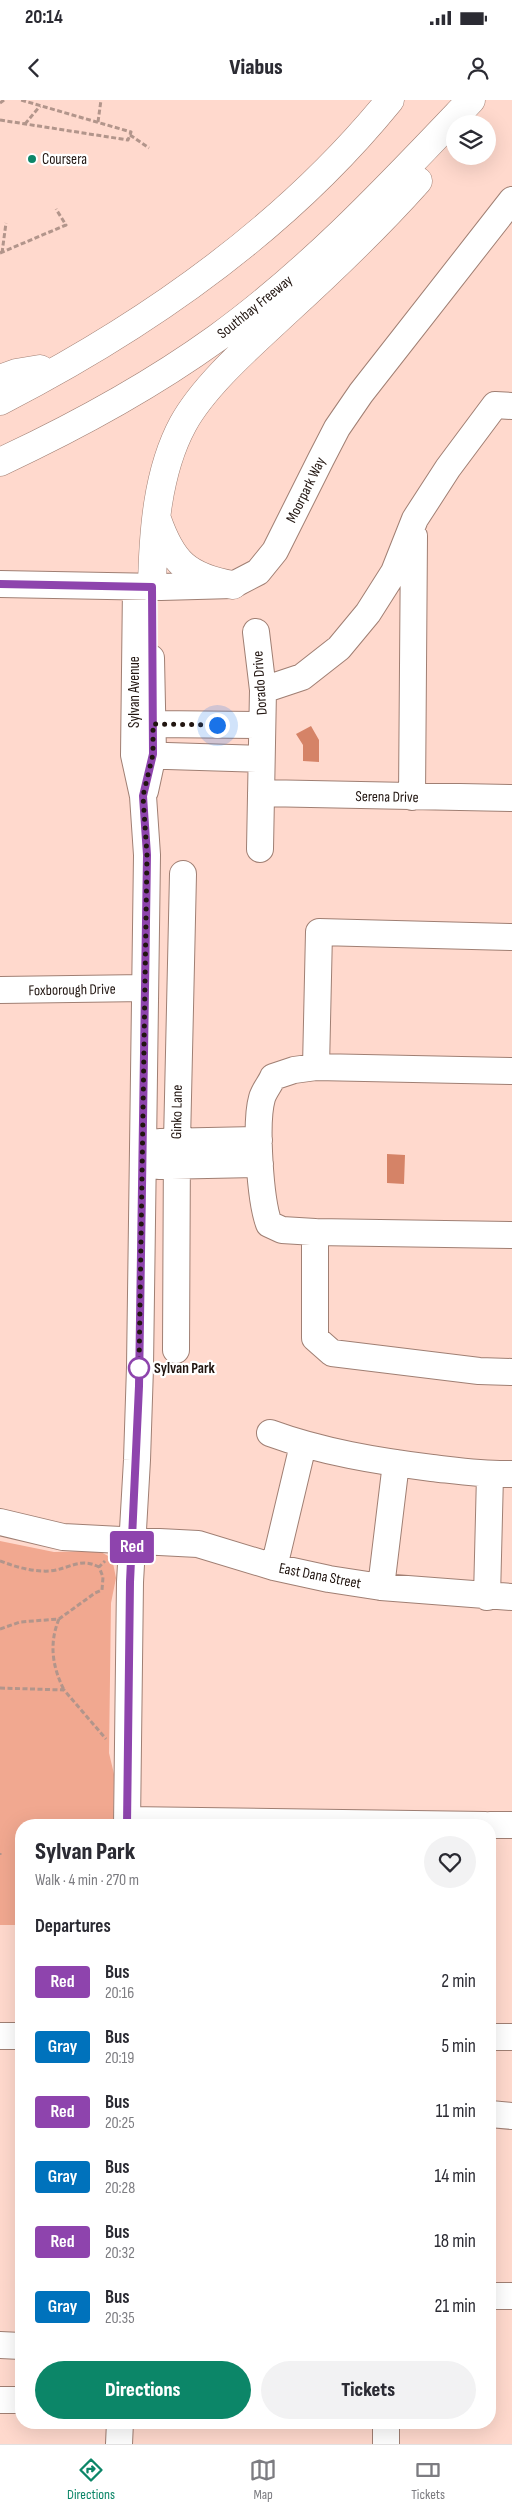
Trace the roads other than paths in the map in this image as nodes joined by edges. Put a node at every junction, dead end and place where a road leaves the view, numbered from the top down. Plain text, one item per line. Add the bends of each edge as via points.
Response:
1 (390, 100) edge
2 (472, 100) edge
3 (464, 115) edge
4 (446, 142) edge
5 (512, 200) edge
6 (69, 364) junction
7 (0, 379) edge
8 (0, 401) edge
9 (512, 406) edge
10 (0, 462) edge
11 (157, 518) junction
12 (415, 519) junction
13 (0, 584) edge
14 (233, 585) junction
15 (144, 587) junction
16 (256, 632) dead end
17 (263, 690) junction
18 (143, 725) junction
19 (262, 725) junction
20 (144, 755) junction
21 (261, 758) junction
22 (261, 793) junction
23 (412, 798) junction
24 (512, 798) edge
25 (260, 849) dead end
26 (183, 874) dead end
27 (512, 937) edge
28 (145, 988) junction
29 (0, 990) edge
30 (316, 1067) junction
31 (512, 1071) edge
32 (260, 1152) junction
33 (177, 1154) junction
34 (141, 1155) junction
35 (315, 1232) junction
36 (512, 1235) edge
37 (176, 1350) dead end
38 (512, 1372) edge
39 (270, 1433) dead end
40 (303, 1445) junction
41 (396, 1463) junction
42 (501, 1475) edge
43 (0, 1522) edge
44 (132, 1539) junction
45 (274, 1567) junction
46 (381, 1588) junction
47 (500, 1597) edge
48 (127, 1819) edge
49 (496, 1825) edge
50 (512, 1825) edge
51 (0, 2036) edge
52 (15, 2036) edge
53 (496, 2037) edge
54 (512, 2037) edge
55 (496, 2115) edge
56 (512, 2116) edge
57 (496, 2296) edge
58 (512, 2296) edge
59 (0, 2345) edge
60 (15, 2346) edge
61 (0, 2400) edge
62 (15, 2400) edge
63 (120, 2429) edge
64 (386, 2429) edge
65 (119, 2444) edge
66 (386, 2444) edge

1 - 6 highway via 312,184 250,240 183,293
2 - 3 highway
2 - 10 highway, Southbay Freeway via 354,222 217,338 70,428
4 - 11 highway via 428,169 382,221 213,384 184,423 166,466
5 - 14 street, Moorpark Way via 342,421 271,558 258,572
6 - 7 highway
6 - 8 highway
9 - 12 street via 495,405
11 - 14 highway via 170,551 179,563 197,576
11 - 15 highway
12 - 17 street via 394,572 368,613 339,648 302,677
12 - 23 street
13 - 15 street, Moorpark Way
14 - 15 street, Moorpark Way
15 - 18 street, Sylvan Avenue
16 - 17 street, Dorado Drive
17 - 19 street, Dorado Drive
18 - 19 street, Dorado Drive
18 - 20 street, Sylvan Avenue
19 - 21 street
20 - 21 street
20 - 28 street, Sylvan Avenue via 147,855
21 - 22 street
22 - 23 street, Serena Drive
22 - 25 street
23 - 24 street, Serena Drive
26 - 33 street, Ginko Lane
27 - 30 street via 319,932
28 - 29 street, Foxborough Drive
28 - 34 street, Sylvan Avenue
30 - 31 street
30 - 32 street via 294,1070 273,1078 262,1098
32 - 33 street
32 - 35 street via 262,1207 269,1224 282,1230
33 - 34 street
33 - 37 street, Ginko Lane
34 - 44 street, Sylvan Avenue via 138,1451
35 - 36 street
35 - 38 street via 315,1338 332,1353
39 - 40 street
40 - 41 street
40 - 45 street
41 - 42 street
41 - 46 street
42 - 47 street
43 - 44 street, East Dana Street via 63,1537
44 - 45 street, East Dana Street via 198,1544
44 - 48 street, Sylvan Avenue
45 - 46 street, East Dana Street
46 - 47 street, East Dana Street
49 - 50 street
51 - 52 street
53 - 54 street
55 - 56 street
57 - 58 street
59 - 60 street
61 - 62 street
63 - 65 street
64 - 66 street

